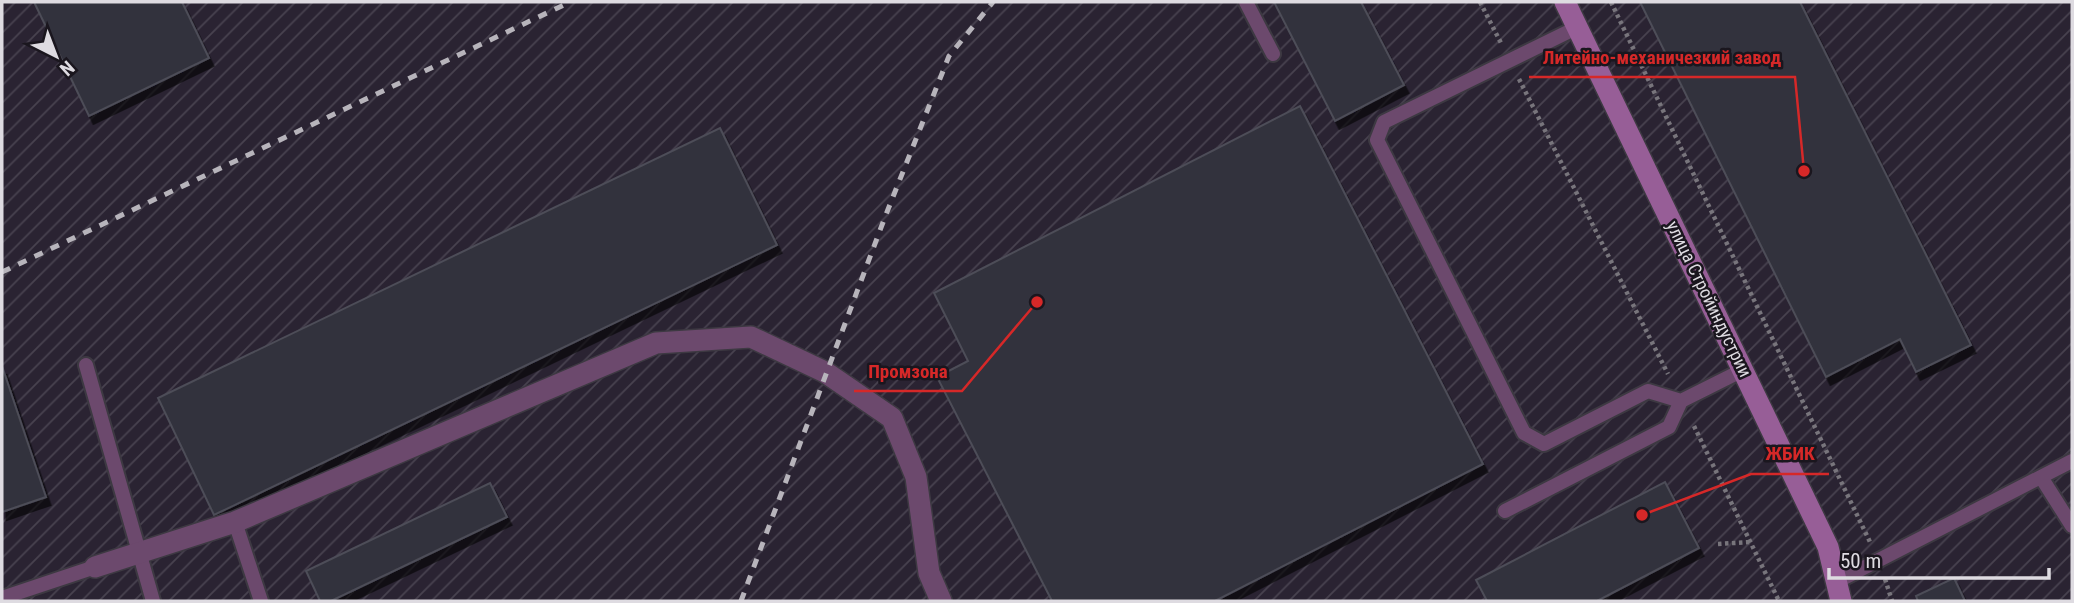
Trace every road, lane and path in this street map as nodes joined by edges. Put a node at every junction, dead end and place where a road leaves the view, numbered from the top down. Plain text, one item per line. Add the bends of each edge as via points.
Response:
1 (1246, 2) edge
2 (1480, 2) edge
3 (1565, 2) edge
4 (1611, 2) edge
5 (1578, 27) junction
6 (1273, 54) dead end
7 (1510, 61) junction
8 (86, 365) dead end
9 (1743, 370) junction
10 (1682, 401) junction
11 (2072, 461) edge
12 (2041, 477) junction
13 (1505, 511) dead end
14 (236, 522) junction
15 (2072, 526) edge
16 (1750, 541) junction
17 (1718, 544) dead end
18 (139, 552) junction
19 (1879, 560) junction
20 (94, 566) joint
21 (1838, 592) edge
22 (2, 598) edge
23 (153, 601) edge
24 (261, 601) edge
25 (942, 601) edge
26 (1779, 601) edge
27 (1892, 601) edge

1 - 6 lane
2 - 7 path
3 - 5 street, улица Стройиндустрии
4 - 19 path
5 - 7 lane
5 - 9 street, улица Стройиндустрии
7 - 10 path
7 - 10 lane via 1384,122 1377,140 1524,433 1544,444 1648,391
8 - 18 lane
9 - 10 lane
9 - 21 street, улица Стройиндустрии via 1828,547
10 - 13 lane via 1669,427
10 - 16 path
11 - 12 lane
12 - 15 lane
12 - 19 lane
14 - 18 street
14 - 24 lane
14 - 25 street via 656,343 751,337 825,372 892,418 916,477 929,573
16 - 17 path
16 - 26 path
18 - 20 street
18 - 23 lane
19 - 21 lane
19 - 27 path
20 - 22 lane

